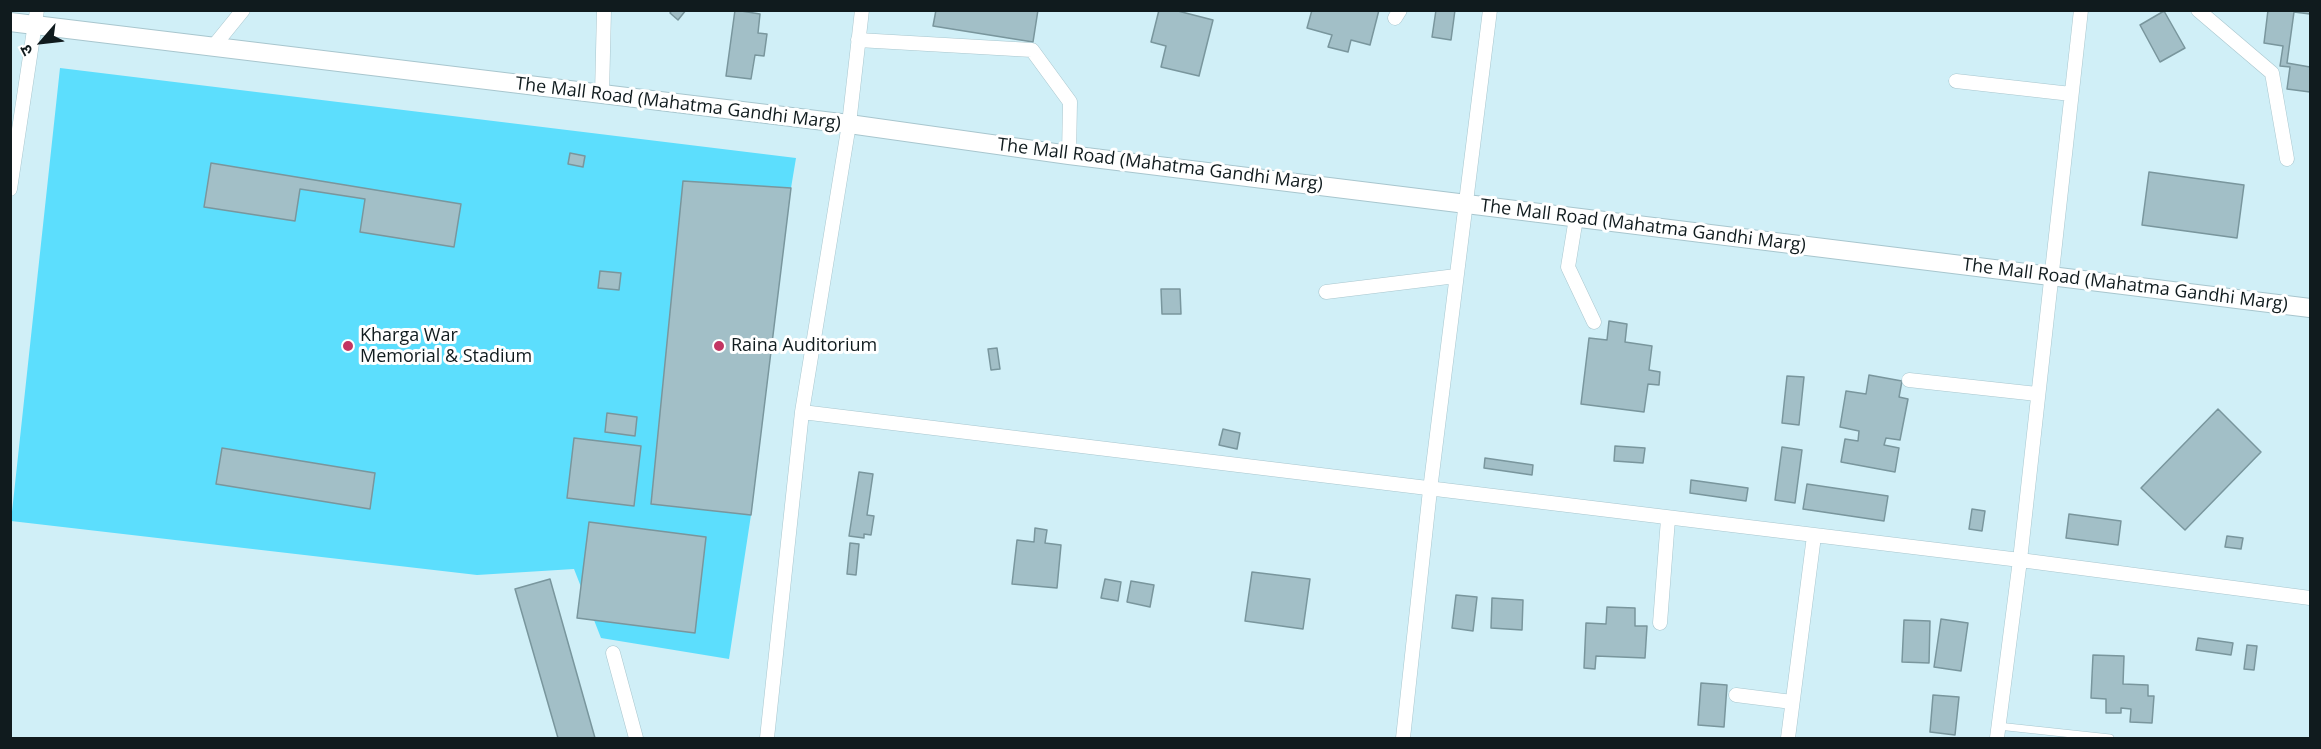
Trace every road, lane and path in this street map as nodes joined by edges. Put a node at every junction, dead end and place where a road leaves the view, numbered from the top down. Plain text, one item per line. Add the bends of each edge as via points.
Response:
1 (243, 10) edge
2 (604, 10) edge
3 (862, 10) edge
4 (1490, 10) edge
5 (2081, 10) edge
6 (2198, 10) edge
7 (36, 18) edge
8 (10, 22) edge
9 (858, 40) junction
10 (213, 47) junction
11 (1956, 81) dead end
12 (602, 94) junction
13 (2072, 94) junction
14 (849, 124) junction
15 (1069, 154) junction
16 (2287, 159) dead end
17 (12, 162) edge
18 (10, 189) edge
19 (1464, 204) junction
20 (1576, 218) junction
21 (1456, 276) junction
22 (2051, 277) junction
23 (1326, 292) dead end
24 (2310, 308) edge
25 (1594, 322) dead end
26 (1909, 380) dead end
27 (2037, 394) junction
28 (802, 412) junction
29 (1430, 490) junction
30 (1668, 519) junction
31 (1814, 536) junction
32 (2020, 560) junction
33 (2310, 598) edge
34 (1660, 623) dead end
35 (613, 653) dead end
36 (1736, 695) dead end
37 (1792, 702) junction
38 (1998, 732) edge
39 (636, 738) edge
40 (767, 738) edge
41 (1403, 738) edge
42 (1788, 738) edge
43 (2110, 738) edge

1 - 10 street
2 - 12 street
3 - 9 street
4 - 19 street
5 - 13 street
6 - 16 street via 2272,73
7 - 8 street, The Mall Road (Mahatma Gandhi Marg)
7 - 10 street, The Mall Road (Mahatma Gandhi Marg)
7 - 17 street
9 - 14 street
9 - 15 street via 1032,50 1070,102
10 - 12 street, The Mall Road (Mahatma Gandhi Marg)
11 - 13 street
12 - 14 street, The Mall Road (Mahatma Gandhi Marg)
13 - 22 street
14 - 15 street, The Mall Road (Mahatma Gandhi Marg)
14 - 28 street
15 - 19 street, The Mall Road (Mahatma Gandhi Marg)
17 - 18 street
19 - 20 street, The Mall Road (Mahatma Gandhi Marg)
19 - 21 street
20 - 22 street, The Mall Road (Mahatma Gandhi Marg)
20 - 25 street via 1568,267
21 - 23 street
21 - 29 street
22 - 24 street, The Mall Road (Mahatma Gandhi Marg)
22 - 27 street
26 - 27 street
27 - 32 street
28 - 29 street
28 - 40 street
29 - 30 street
29 - 41 street
30 - 31 street
30 - 34 street
31 - 32 street
31 - 37 street
32 - 33 street
32 - 38 street
35 - 39 street
36 - 37 street
37 - 42 street
38 - 43 lane

